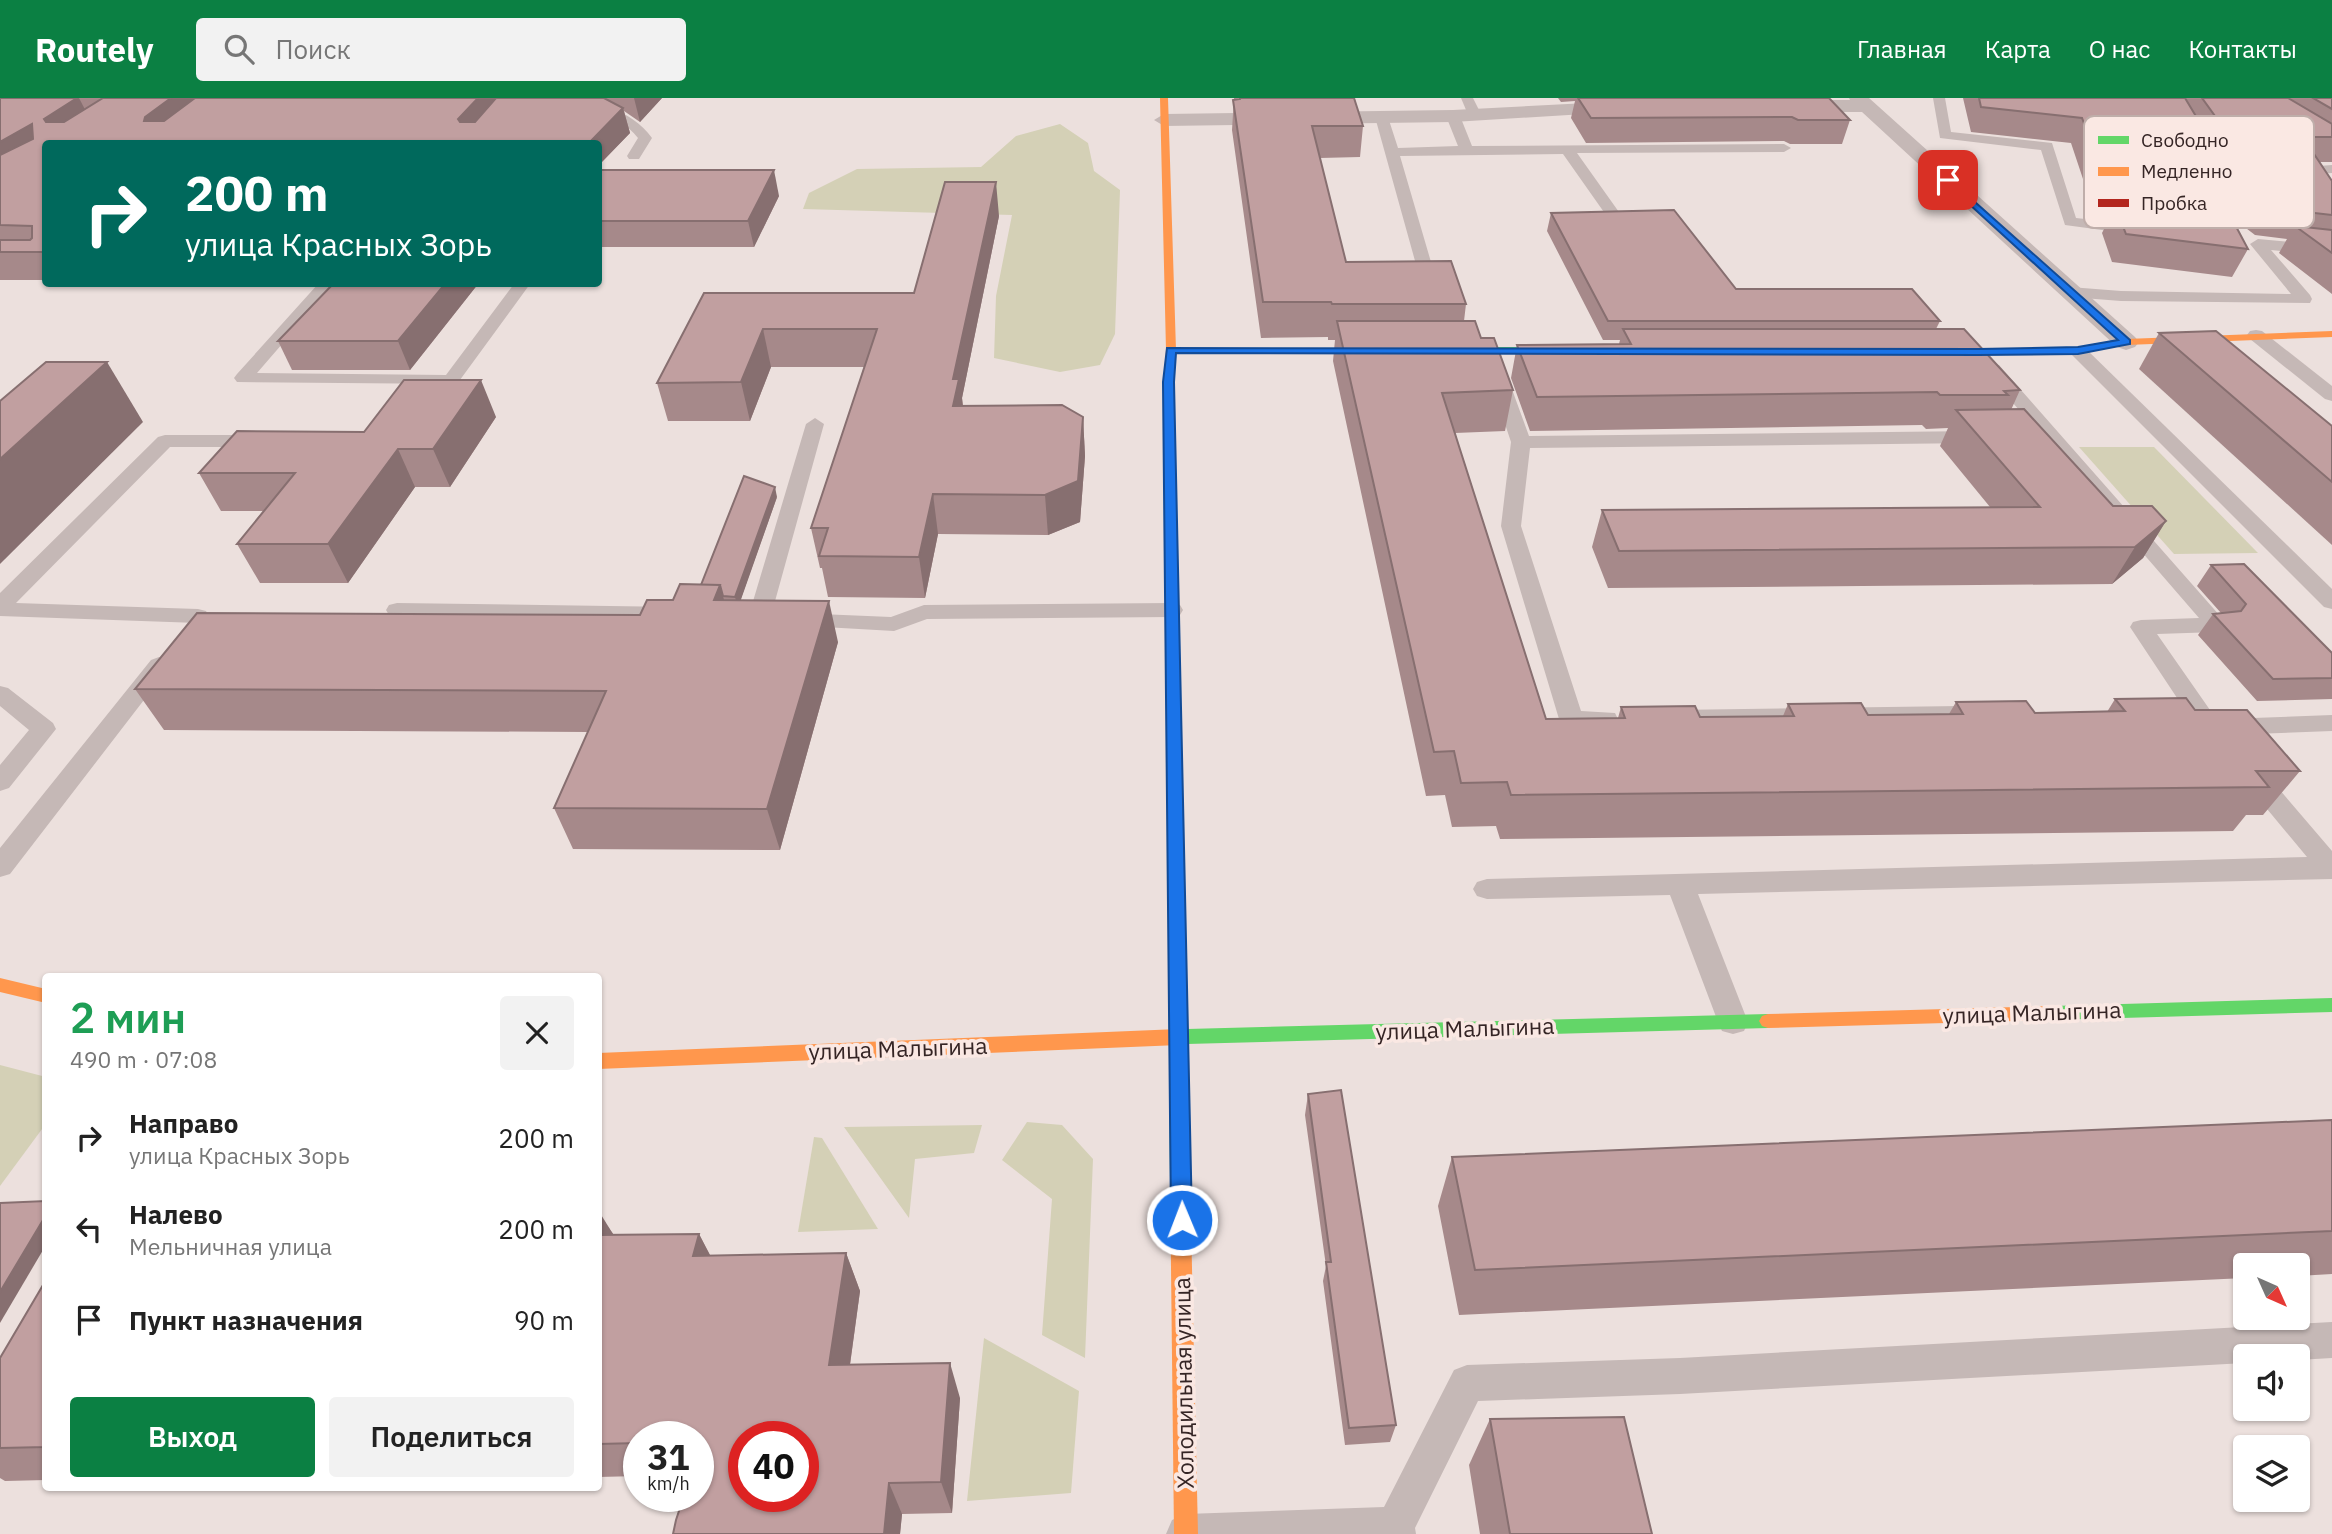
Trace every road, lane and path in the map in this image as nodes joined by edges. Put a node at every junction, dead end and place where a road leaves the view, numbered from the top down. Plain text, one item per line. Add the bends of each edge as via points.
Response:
1 (561, 98) edge
2 (1164, 98) edge
3 (1939, 98) edge
4 (1862, 102) edge
5 (1770, 105) edge
6 (1471, 106) edge
7 (1648, 106) edge
8 (1453, 116) junction
9 (1382, 117) junction
10 (1164, 120) junction
11 (1784, 148) edge
12 (1467, 150) junction
13 (1567, 150) junction
14 (1392, 152) junction
15 (634, 156) dead end
16 (2332, 169) edge
17 (2314, 172) edge
18 (1618, 222) edge
19 (2084, 224) edge
20 (2121, 228) edge
21 (2146, 231) edge
22 (2332, 251) edge
23 (1430, 286) edge
24 (323, 287) edge
25 (520, 287) edge
26 (2070, 292) junction
27 (2332, 334) edge
28 (2256, 335) junction
29 (2126, 342) junction
30 (1171, 350) junction
31 (1489, 350) junction
32 (1587, 350) edge
33 (1398, 351) edge
34 (1425, 351) edge
35 (2078, 351) junction
36 (1922, 352) edge
37 (1978, 352) junction
38 (2332, 395) edge
39 (815, 424) dead end
40 (2051, 436) junction
41 (1996, 437) edge
42 (2024, 437) edge
43 (288, 442) edge
44 (1521, 442) junction
45 (2332, 602) edge
46 (0, 608) edge
47 (397, 610) dead end
48 (1172, 610) junction
49 (694, 615) edge
50 (733, 617) edge
51 (759, 618) junction
52 (0, 694) edge
53 (2170, 711) edge
54 (1989, 713) edge
55 (1627, 718) edge
56 (1655, 718) edge
57 (2206, 719) junction
58 (2332, 723) edge
59 (0, 782) edge
60 (0, 867) edge
61 (2331, 868) edge
62 (1680, 884) junction
63 (1487, 889) dead end
64 (0, 985) edge
65 (42, 995) edge
66 (2332, 1005) edge
67 (1734, 1022) junction
68 (1178, 1037) junction
69 (602, 1061) edge
70 (2332, 1340) edge
71 (1396, 1530) edge
72 (1186, 1534) edge

1 - 15 lane via 641,129 645,138
2 - 10 street, Холодильная улица
3 - 19 lane via 1945,135 2047,146 2070,222
4 - 5 street
4 - 26 street
6 - 7 street
6 - 8 street
8 - 9 street
8 - 12 lane
9 - 10 street
9 - 14 lane
10 - 30 street, Холодильная улица
11 - 13 lane
12 - 13 lane
12 - 14 lane
13 - 18 lane
14 - 23 lane
16 - 17 lane
20 - 21 lane
22 - 26 lane via 2252,244 2304,299
24 - 25 lane via 243,378 451,380
26 - 29 street
27 - 28 street
28 - 29 street
28 - 38 lane
29 - 35 street
30 - 33 street
30 - 48 street, Холодильная улица
31 - 32 street
31 - 34 street
31 - 44 lane
35 - 37 street
35 - 45 lane
36 - 37 street
37 - 40 lane
39 - 51 lane
40 - 42 lane
40 - 57 lane via 2217,625 2141,627
41 - 44 lane
43 - 46 lane via 165,441
44 - 55 lane via 1511,526 1571,719
46 - 60 lane via 198,616
47 - 49 lane
48 - 51 lane via 923,612 894,624
48 - 68 street, Холодильная улица
50 - 51 lane
52 - 59 lane via 44,729
53 - 57 lane
54 - 56 lane
57 - 58 lane
57 - 61 lane
61 - 62 lane
62 - 63 lane
62 - 67 lane
64 - 65 street
66 - 67 street, улица Малыгина
67 - 68 street, улица Малыгина
68 - 69 street, улица Малыгина
68 - 72 street, Холодильная улица
70 - 71 lane via 1680,1376 1467,1383
71 - 72 lane

